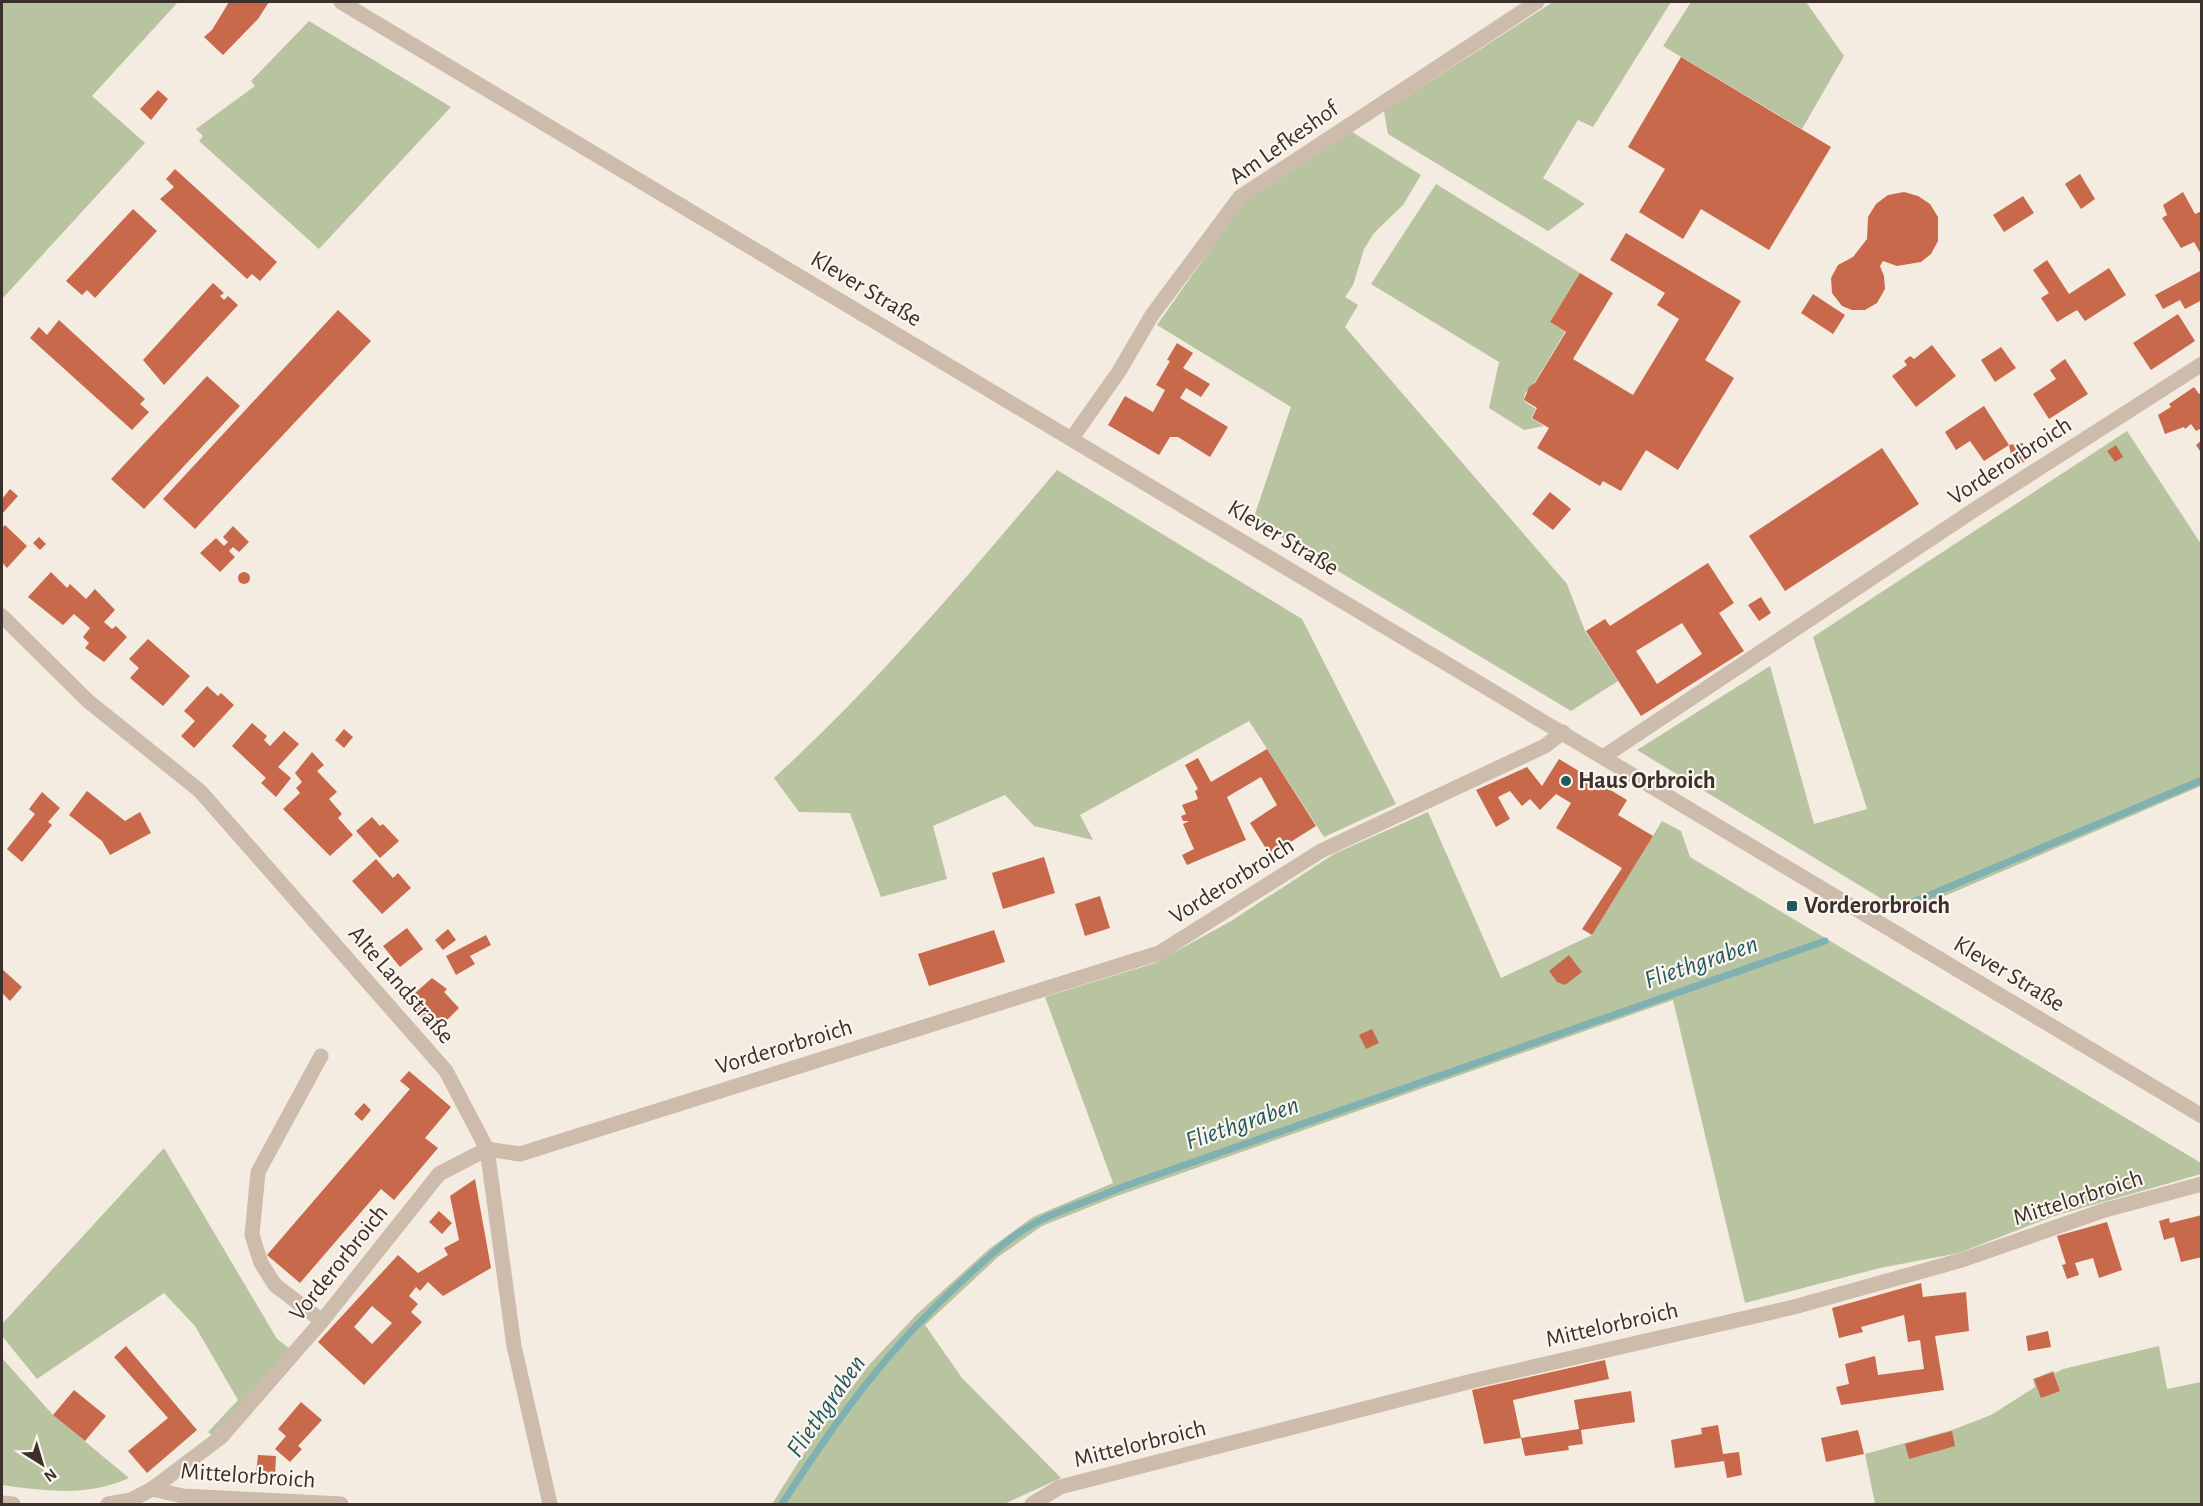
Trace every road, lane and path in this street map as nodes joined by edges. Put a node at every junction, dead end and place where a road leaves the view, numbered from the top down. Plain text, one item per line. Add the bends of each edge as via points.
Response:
1 (341, 2) edge
2 (1537, 2) edge
3 (2202, 364) edge
4 (1072, 438) junction
5 (2, 615) edge
6 (1563, 732) junction
7 (1603, 757) junction
8 (321, 1056) dead end
9 (2202, 1116) edge
10 (487, 1149) junction
11 (2202, 1184) edge
12 (322, 1321) junction
13 (152, 1489) junction
14 (2, 1503) edge
15 (13, 1504) edge
16 (108, 1504) edge
17 (341, 1504) edge
18 (550, 1504) edge
19 (1032, 1504) edge

1 - 4 street, Klever Straße
2 - 4 street, Am Lefkeshof via 1240,197 1152,315 1118,373
3 - 7 street, Vorderorbroich via 1977,508
4 - 6 street, Klever Straße
5 - 10 street, Alte Landstraße via 88,701 200,791 446,1071
6 - 7 street, Klever Straße
6 - 10 street, Vorderorbroich via 1545,746 1321,851 1159,953 520,1154
7 - 9 street, Klever Straße
8 - 12 street via 258,1172 252,1235 261,1263 275,1285
10 - 12 street, Vorderorbroich via 440,1174
10 - 18 street, Alte Landstraße via 514,1346
11 - 19 street, Mittelorbroich via 2105,1210 1962,1260 1794,1307 1472,1381 1060,1487
12 - 13 street, Vorderorbroich via 221,1437
13 - 16 street, Vorderorbroich via 131,1500
13 - 17 street, Mittelorbroich via 183,1496
14 - 15 street

